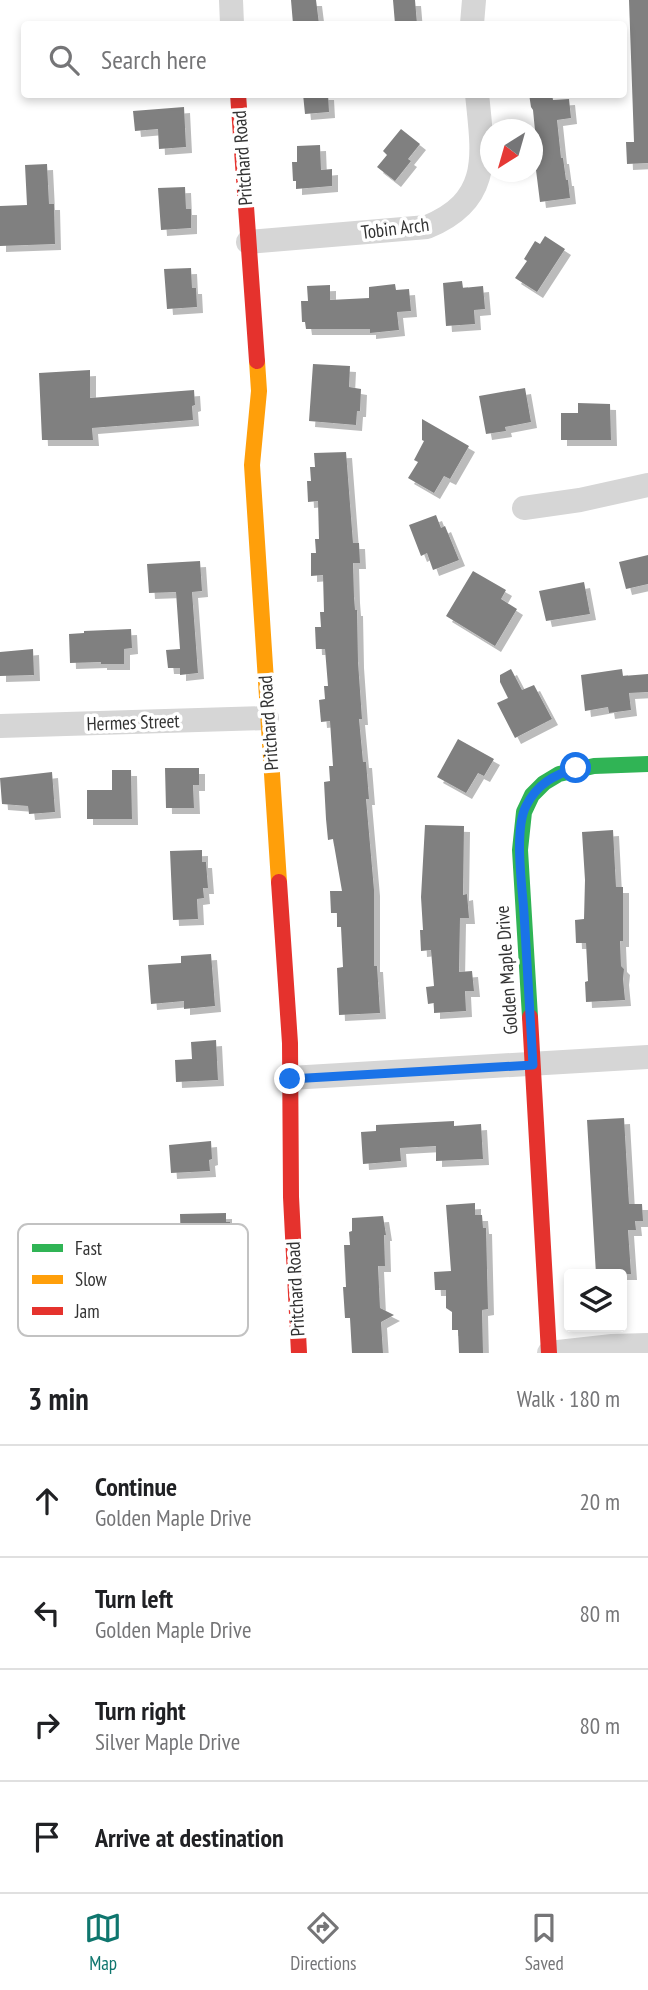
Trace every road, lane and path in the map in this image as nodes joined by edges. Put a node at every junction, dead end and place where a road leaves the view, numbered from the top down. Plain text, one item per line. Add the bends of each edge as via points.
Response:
1 (231, 0) edge
2 (474, 0) edge
3 (232, 21) edge
4 (472, 21) edge
5 (237, 98) edge
6 (477, 98) edge
7 (248, 242) junction
8 (648, 485) edge
9 (524, 508) dead end
10 (267, 718) junction
11 (0, 726) edge
12 (648, 764) edge
13 (648, 1057) edge
14 (533, 1065) junction
15 (290, 1079) junction
16 (648, 1345) edge
17 (299, 1353) edge
18 (549, 1353) edge

1 - 3 street
2 - 4 street
5 - 7 street, Pritchard Road
6 - 7 street, Tobin Arch via 483,153 480,172 471,193 445,220 427,227
7 - 10 street, Pritchard Road via 260,391 252,465
8 - 9 street
10 - 11 street, Hermes Street
10 - 15 street, Pritchard Road
12 - 14 street, Golden Maple Drive via 576,768 555,775 538,789 523,814 520,850
13 - 14 street
14 - 15 street
14 - 18 street, Golden Maple Drive
15 - 17 street, Pritchard Road via 290,1197
16 - 18 street

